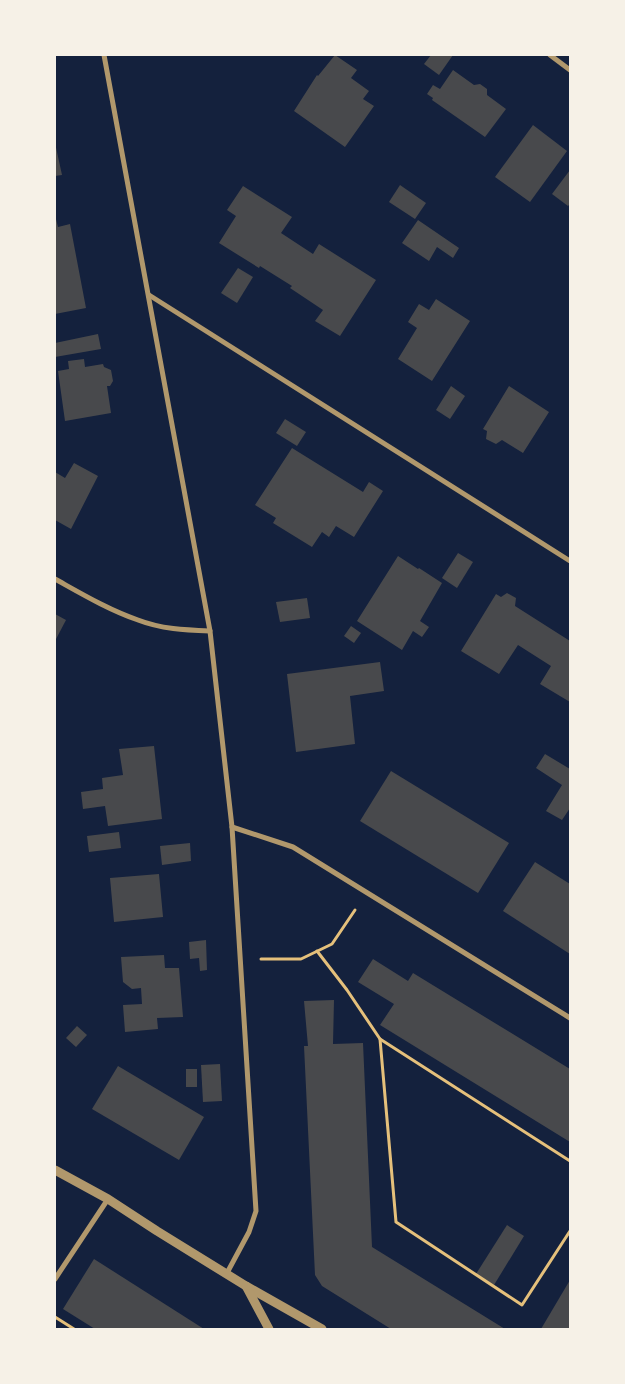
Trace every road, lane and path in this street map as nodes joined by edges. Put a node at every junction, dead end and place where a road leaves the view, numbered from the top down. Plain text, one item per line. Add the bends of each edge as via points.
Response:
1 (104, 55) edge
2 (550, 55) edge
3 (570, 70) edge
4 (149, 295) junction
5 (570, 561) edge
6 (55, 579) edge
7 (210, 631) junction
8 (232, 827) junction
9 (367, 892) junction
10 (317, 951) junction
11 (240, 959) junction
12 (570, 1018) edge
13 (380, 1039) junction
14 (570, 1161) edge
15 (55, 1170) edge
16 (108, 1199) junction
17 (570, 1231) edge
18 (227, 1273) junction
19 (55, 1279) edge
20 (246, 1286) junction
21 (55, 1317) edge
22 (74, 1329) edge
23 (269, 1329) edge
24 (322, 1329) edge

1 - 4 street
2 - 3 street
4 - 5 street
4 - 7 street
6 - 7 street via 139,621 173,629
7 - 8 street
8 - 9 street via 293,847
8 - 11 street
9 - 10 path via 332,944
9 - 12 street
10 - 11 path via 300,959
10 - 13 path
11 - 18 street via 256,1210 249,1232
13 - 14 path
13 - 17 path via 396,1222 522,1305
15 - 16 street
16 - 18 street
16 - 19 street
18 - 20 street
20 - 23 street
20 - 24 street
21 - 22 path

